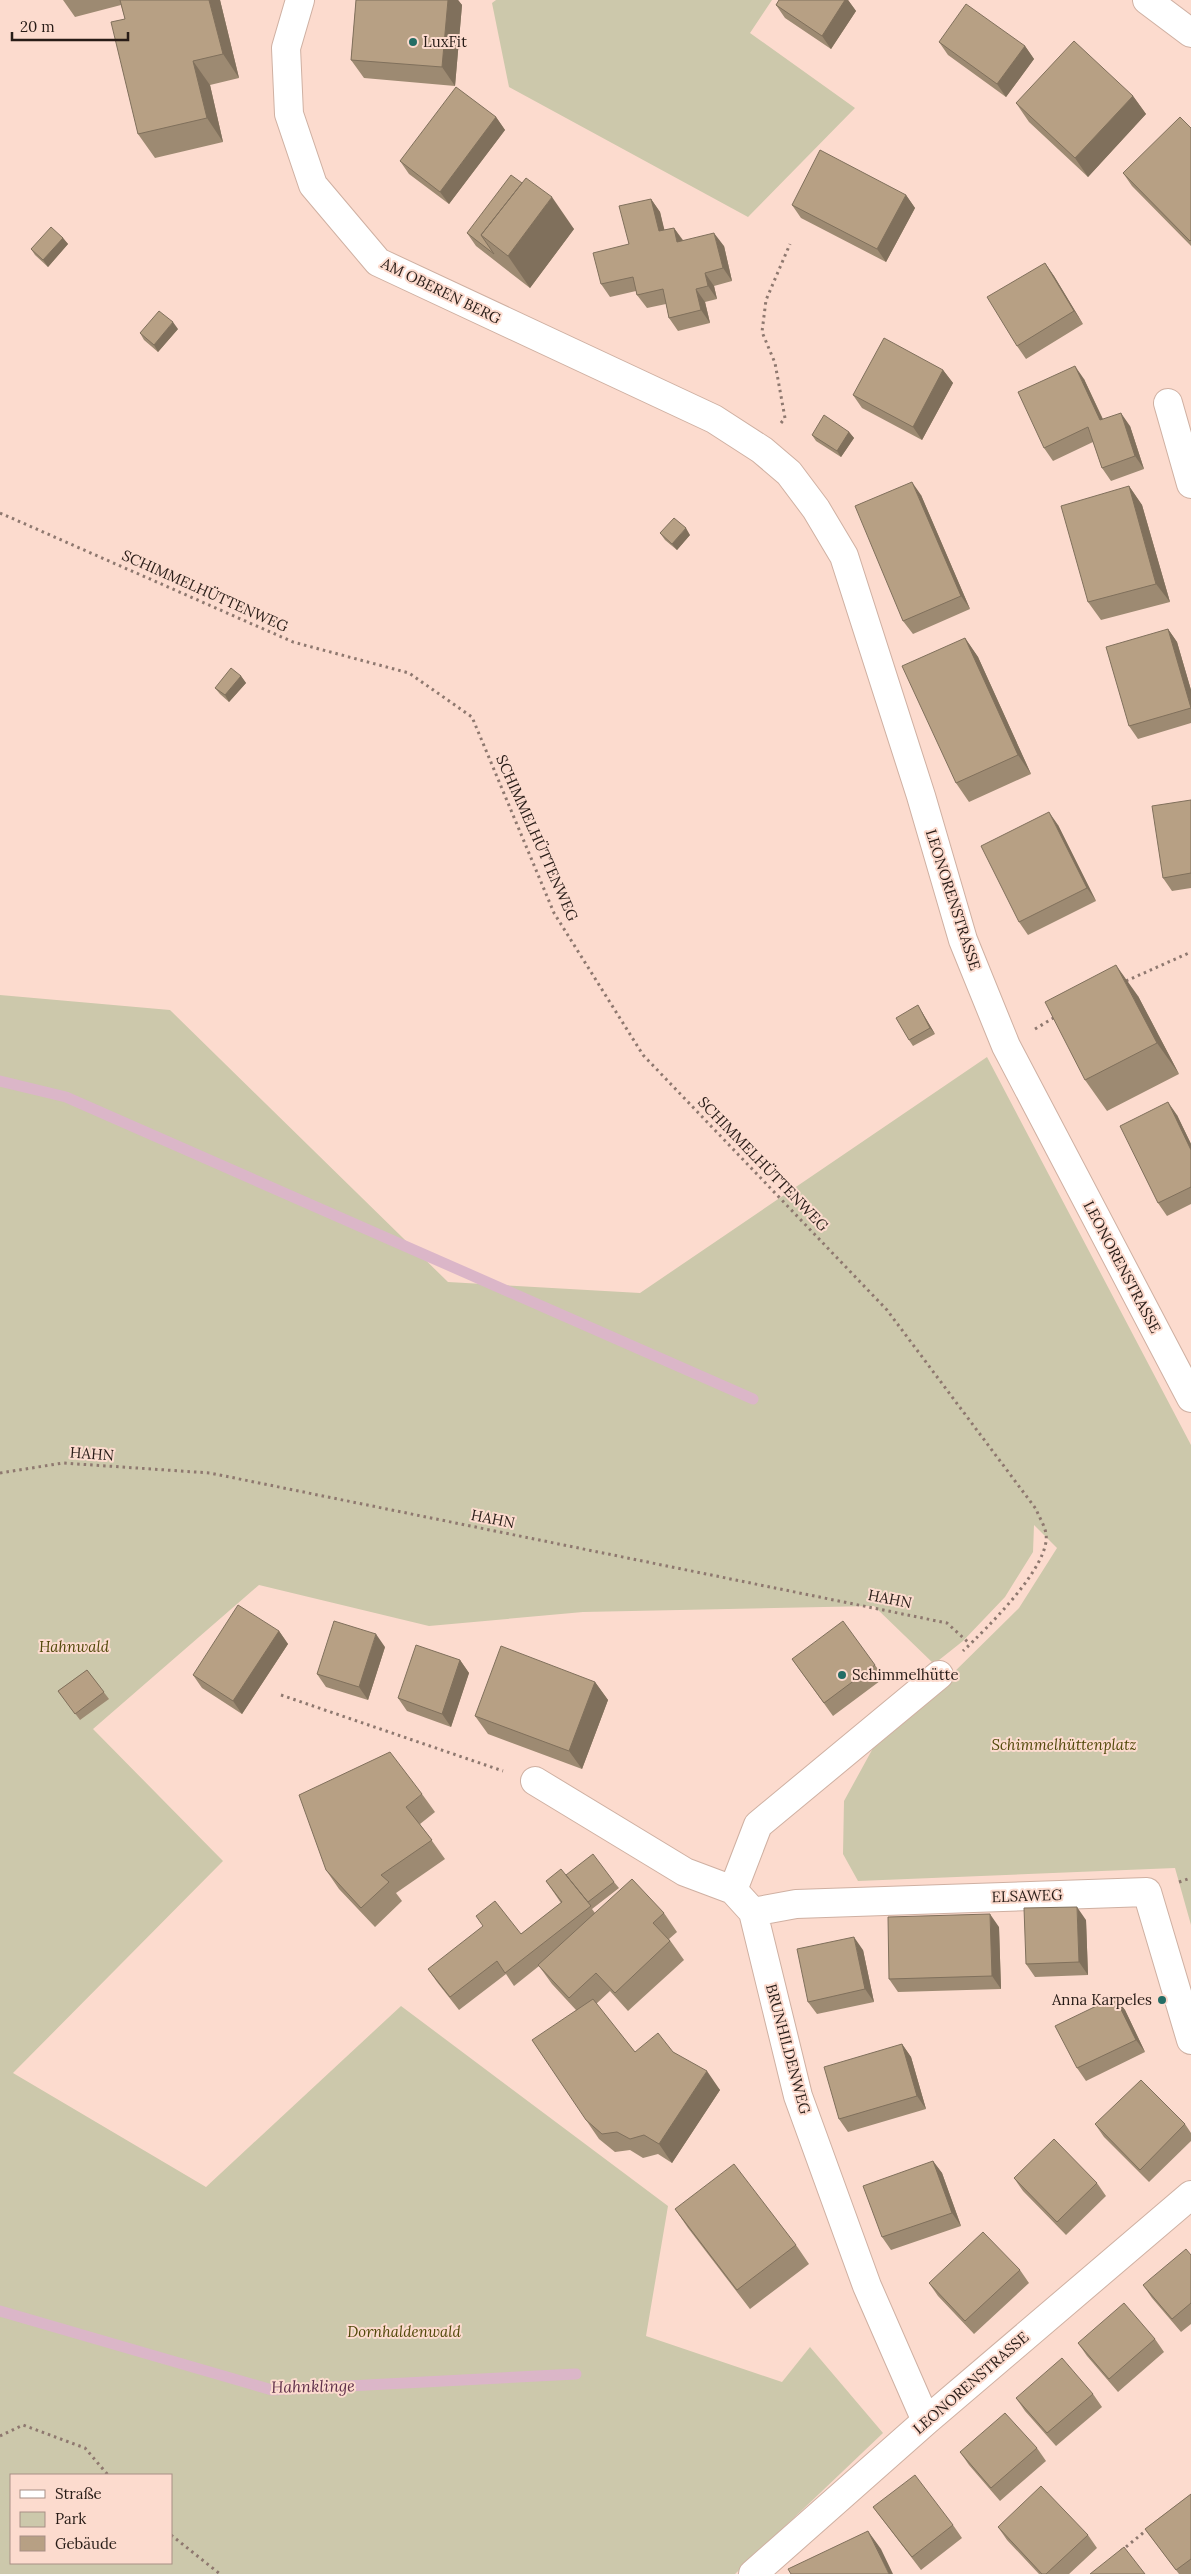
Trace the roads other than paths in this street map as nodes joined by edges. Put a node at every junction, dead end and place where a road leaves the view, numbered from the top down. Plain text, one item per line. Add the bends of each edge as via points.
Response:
1 (300, 0) edge
2 (1147, 0) edge
3 (1191, 33) edge
4 (1168, 403) dead end
5 (714, 419) joint
6 (1191, 484) edge
7 (1191, 1398) edge
8 (939, 1675) road end
9 (535, 1782) road end
10 (733, 1890) junction
11 (753, 1912) junction
12 (1191, 2040) edge
13 (1191, 2195) edge
14 (926, 2421) junction
15 (753, 2574) edge

1 - 5 street, AM OBEREN BERG via 286,48 290,114 313,184 378,262
2 - 3 street
4 - 6 street
5 - 7 street, LEONORENSTRASSE via 762,450 789,473 816,509 844,556 963,940 1006,1046
8 - 10 street via 758,1825
9 - 10 street, BRUNHILDENWEG via 685,1872
10 - 11 street, BRUNHILDENWEG
11 - 12 street, ELSAWEG via 796,1904 1147,1892
11 - 14 street, BRUNHILDENWEG via 798,2096 867,2286
13 - 14 street, LEONORENSTRASSE
14 - 15 street, LEONORENSTRASSE

